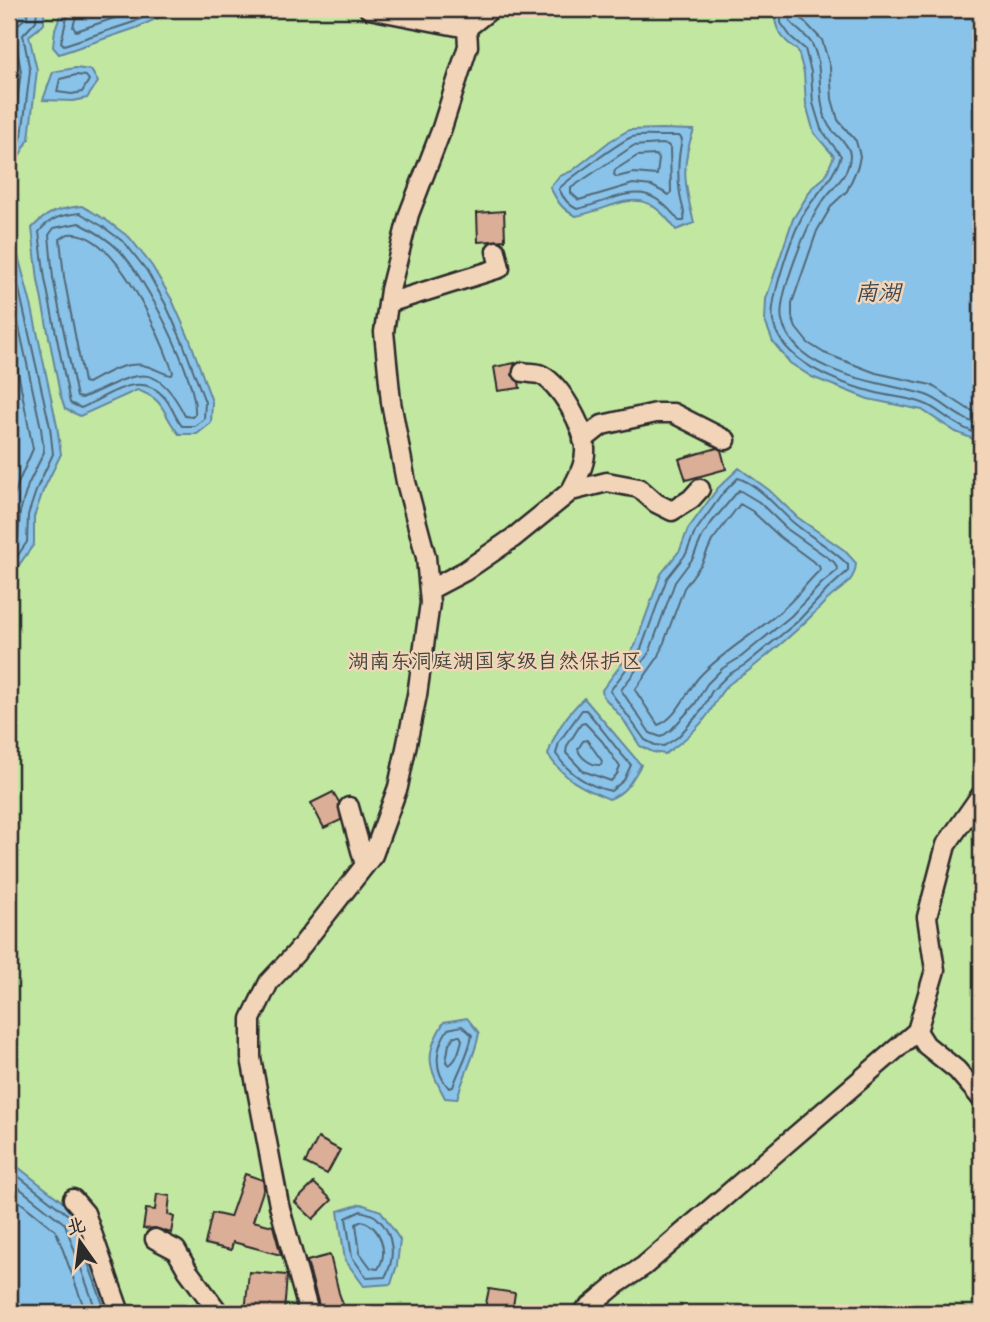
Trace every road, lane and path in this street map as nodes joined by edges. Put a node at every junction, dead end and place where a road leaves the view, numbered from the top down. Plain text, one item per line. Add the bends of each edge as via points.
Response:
1 (369, 9) edge
2 (491, 9) edge
3 (467, 28) junction
4 (496, 251) dead end
5 (388, 303) junction
6 (523, 372) dead end
7 (583, 440) junction
8 (726, 440) dead end
9 (700, 489) dead end
10 (571, 491) junction
11 (429, 590) junction
12 (981, 795) edge
13 (349, 807) dead end
14 (365, 865) junction
15 (917, 1031) junction
16 (981, 1098) edge
17 (73, 1199) dead end
18 (155, 1239) dead end
19 (120, 1313) edge
20 (219, 1313) edge
21 (309, 1313) edge
22 (582, 1313) edge

1 - 3 street
2 - 3 street
3 - 5 street via 468,46 409,214
4 - 5 street via 500,268
5 - 11 street via 384,332 391,402 426,557
6 - 7 street via 541,374 565,399
7 - 8 street via 602,425 656,413 673,413
7 - 10 street via 583,465
9 - 10 street via 672,512 639,488 607,482
10 - 11 street via 513,538
11 - 14 street via 417,695 398,787
12 - 15 street via 946,845 927,917 935,970
13 - 14 street
14 - 21 street via 269,982 251,1019 251,1058 279,1205
15 - 16 street
15 - 22 street via 644,1266
17 - 19 street via 85,1213
18 - 20 street via 176,1250

